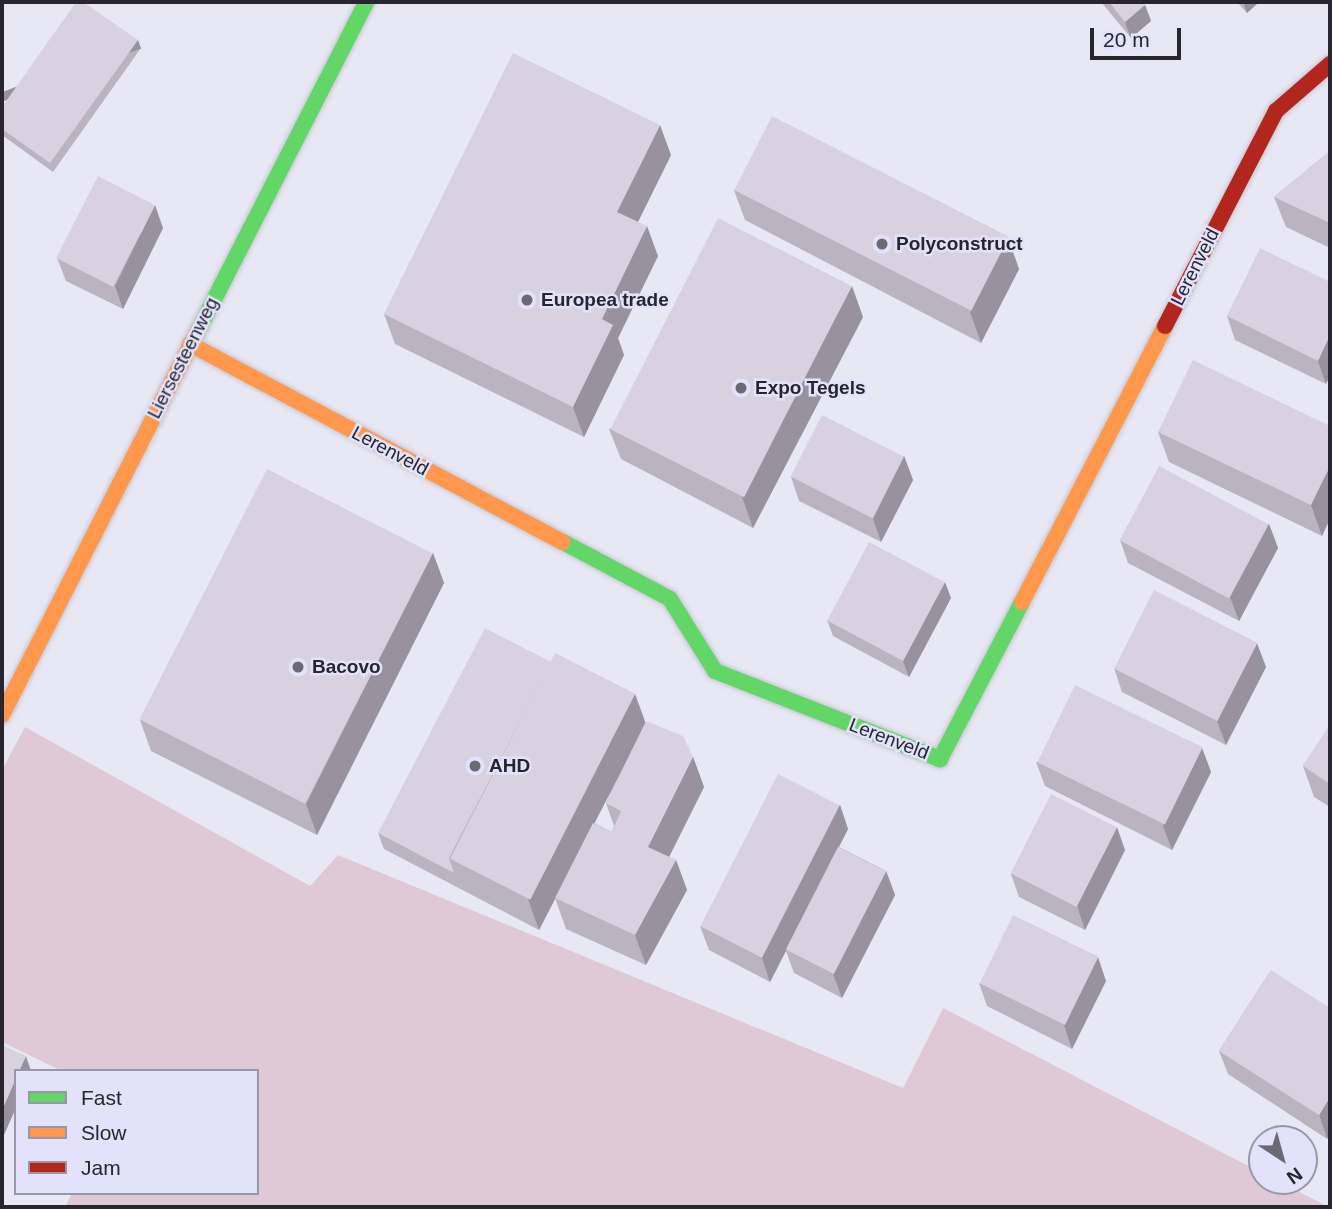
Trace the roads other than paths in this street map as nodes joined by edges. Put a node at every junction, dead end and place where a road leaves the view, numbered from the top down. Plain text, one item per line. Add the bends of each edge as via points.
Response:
1 (366, 2) edge
2 (1330, 64) edge
3 (190, 344) junction
4 (2, 715) edge

1 - 3 street, Liersesteenweg
2 - 3 street, Lerenveld via 1276,111 940,759 715,671 670,599
3 - 4 street, Liersesteenweg

